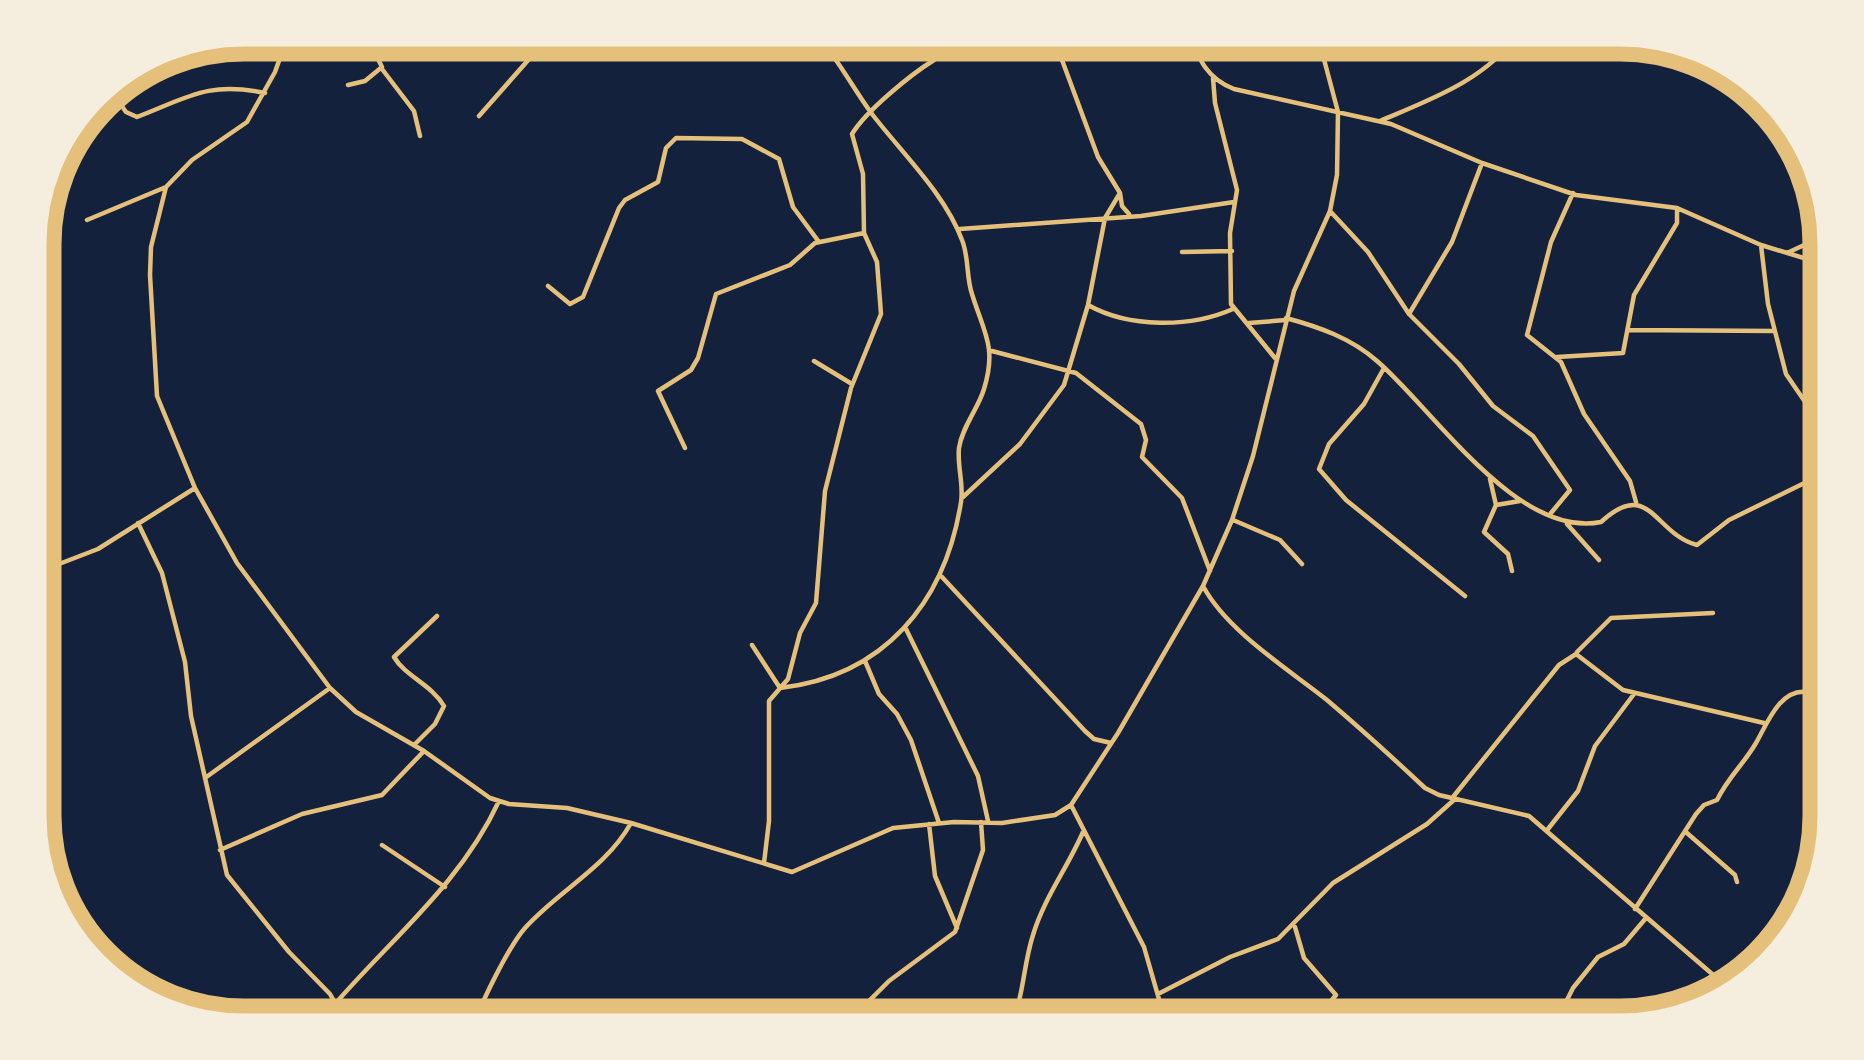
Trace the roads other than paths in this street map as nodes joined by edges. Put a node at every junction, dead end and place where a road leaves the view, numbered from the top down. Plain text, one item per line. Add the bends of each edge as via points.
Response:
1 (281, 54) edge
2 (378, 54) edge
3 (534, 54) edge
4 (833, 54) edge
5 (841, 54) edge
6 (932, 54) edge
7 (947, 54) edge
8 (1060, 54) edge
9 (1198, 54) edge
10 (1323, 54) edge
11 (1500, 54) edge
12 (837, 58) junction
13 (936, 58) junction
14 (382, 69) junction
15 (1213, 78) junction
16 (348, 85) dead end
17 (265, 93) junction
18 (119, 101) edge
19 (871, 112) junction
20 (1338, 112) junction
21 (479, 116) dead end
22 (1380, 121) junction
23 (420, 136) dead end
24 (1482, 163) junction
25 (166, 188) junction
26 (1120, 193) junction
27 (1573, 194) junction
28 (1234, 202) junction
29 (1677, 208) junction
30 (1330, 211) junction
31 (1131, 217) junction
32 (1105, 218) junction
33 (87, 220) dead end
34 (957, 230) junction
35 (864, 233) junction
36 (819, 242) junction
37 (1810, 243) edge
38 (1761, 245) junction
39 (1232, 251) junction
40 (1182, 252) dead end
41 (1787, 253) junction
42 (1810, 260) edge
43 (548, 286) dead end
44 (1088, 305) junction
45 (1233, 309) junction
46 (1409, 314) junction
47 (1286, 319) junction
48 (1249, 323) junction
49 (1629, 330) junction
50 (1774, 331) junction
51 (992, 351) junction
52 (1557, 357) junction
53 (1275, 358) junction
54 (814, 361) dead end
55 (1384, 368) junction
56 (1069, 371) junction
57 (852, 384) junction
58 (1810, 409) edge
59 (685, 448) dead end
60 (1489, 475) junction
61 (1810, 480) edge
62 (195, 488) junction
63 (963, 497) junction
64 (1522, 501) junction
65 (1496, 505) junction
66 (1637, 505) junction
67 (1550, 515) junction
68 (1232, 520) junction
69 (1562, 521) junction
70 (138, 523) junction
71 (1599, 560) dead end
72 (1302, 564) dead end
73 (54, 569) edge
74 (1210, 571) junction
75 (1512, 572) dead end
76 (941, 575) junction
77 (1203, 586) junction
78 (1465, 596) dead end
79 (1713, 613) dead end
80 (437, 616) dead end
81 (906, 628) junction
82 (752, 645) dead end
83 (1576, 654) junction
84 (865, 659) junction
85 (330, 688) junction
86 (780, 688) junction
87 (1636, 692) junction
88 (1810, 694) edge
89 (1748, 721) junction
90 (1764, 723) junction
91 (1760, 734) junction
92 (1111, 743) junction
93 (414, 745) junction
94 (424, 751) junction
95 (205, 778) junction
96 (1453, 798) junction
97 (499, 801) junction
98 (1072, 805) junction
99 (984, 821) junction
100 (631, 823) junction
101 (939, 823) junction
102 (929, 824) junction
103 (1083, 830) junction
104 (1549, 830) junction
105 (1687, 833) junction
106 (382, 845) dead end
107 (220, 850) junction
108 (764, 863) junction
109 (1737, 881) dead end
110 (445, 887) junction
111 (1634, 909) junction
112 (1646, 918) junction
113 (1294, 925) junction
114 (957, 928) junction
115 (1718, 978) edge
116 (1158, 994) junction
117 (335, 1004) joint
118 (480, 1006) edge
119 (864, 1006) edge
120 (1019, 1006) edge
121 (1161, 1006) edge
122 (1327, 1006) edge
123 (1564, 1006) edge

1 - 17 street
2 - 14 street
3 - 21 street
4 - 12 street
5 - 12 street
6 - 13 street
7 - 13 street
8 - 26 street
9 - 15 street
10 - 20 street
11 - 22 street via 1437,98
12 - 19 street
13 - 19 street
14 - 16 street
14 - 23 street via 411,106
15 - 20 street
15 - 28 street
17 - 18 street via 212,90 137,118
17 - 25 street via 248,122
19 - 34 street
19 - 35 street via 852,134 863,174
20 - 22 street
20 - 30 street
22 - 24 street
24 - 27 street
24 - 46 street via 1452,242
25 - 33 street
25 - 62 street via 151,247 154,377
26 - 31 street
26 - 32 street
27 - 29 street
27 - 52 street via 1527,330
28 - 31 street
28 - 39 street
29 - 38 street
29 - 49 street via 1677,223 1634,295
30 - 46 street
30 - 47 street
31 - 32 street
32 - 34 street
32 - 44 street
34 - 51 street
35 - 36 street
35 - 57 street via 877,262 881,314
36 - 43 street via 793,207 779,159 742,139 676,138 658,182 619,208 579,301 565,302
36 - 59 street via 797,262 712,299 691,370 658,391
37 - 41 street
38 - 41 street
38 - 50 street
39 - 40 street
39 - 45 street
41 - 42 street
44 - 45 street via 1140,322
44 - 56 street
45 - 48 street
46 - 67 street via 1555,465 1570,490
47 - 48 street
47 - 53 street
47 - 55 street via 1337,334
48 - 53 street
49 - 50 street
49 - 52 street via 1617,356
50 - 58 street via 1788,381
51 - 56 street
51 - 63 street via 959,445
52 - 66 street
53 - 68 street
54 - 57 street
55 - 60 street
55 - 78 street via 1319,469
56 - 63 street via 1020,445
56 - 74 street via 1141,424 1145,463 1183,498
57 - 86 street via 825,490 818,593
60 - 64 street
60 - 65 street
61 - 66 street via 1696,545
62 - 70 street
62 - 85 street via 237,563
63 - 76 street
64 - 65 street
64 - 67 street
65 - 75 street via 1485,535 1508,554
66 - 69 street via 1615,508 1595,524
67 - 69 street
68 - 72 street via 1280,540
68 - 74 street
69 - 71 street
70 - 73 street
70 - 95 street via 162,573
74 - 77 street
76 - 81 street
76 - 92 street via 1094,739
77 - 92 street
77 - 96 street via 1279,665 1425,788
79 - 83 street via 1611,619
80 - 93 street via 394,657 444,706
81 - 84 street
81 - 99 street via 978,776
82 - 86 street
83 - 87 street via 1613,685
83 - 96 street
84 - 86 street via 825,681
84 - 101 street via 911,740
85 - 93 street
85 - 95 street
86 - 108 street via 768,710
87 - 89 street
87 - 104 street via 1600,737 1578,790
88 - 90 street via 1787,698
89 - 90 street
89 - 91 street
90 - 91 street
91 - 105 street
92 - 98 street
93 - 94 street
94 - 97 street
94 - 107 street via 382,795 302,814
95 - 107 street
96 - 104 street via 1529,816
96 - 113 street via 1333,884
97 - 100 street
97 - 110 street
98 - 99 street via 1055,815
98 - 103 street
99 - 101 street
99 - 114 street via 983,850
100 - 108 street
100 - 118 street via 616,847 526,927
101 - 102 street
102 - 108 street via 884,831 792,872
102 - 114 street via 935,876
103 - 116 street via 1144,947
103 - 120 street via 1039,917
104 - 111 street
105 - 109 street
105 - 111 street
106 - 110 street
107 - 117 street via 235,887
110 - 117 street
111 - 112 street
112 - 115 street
112 - 123 street via 1624,944 1598,957
113 - 116 street
113 - 122 street via 1304,958 1336,995
114 - 119 street
116 - 121 street

